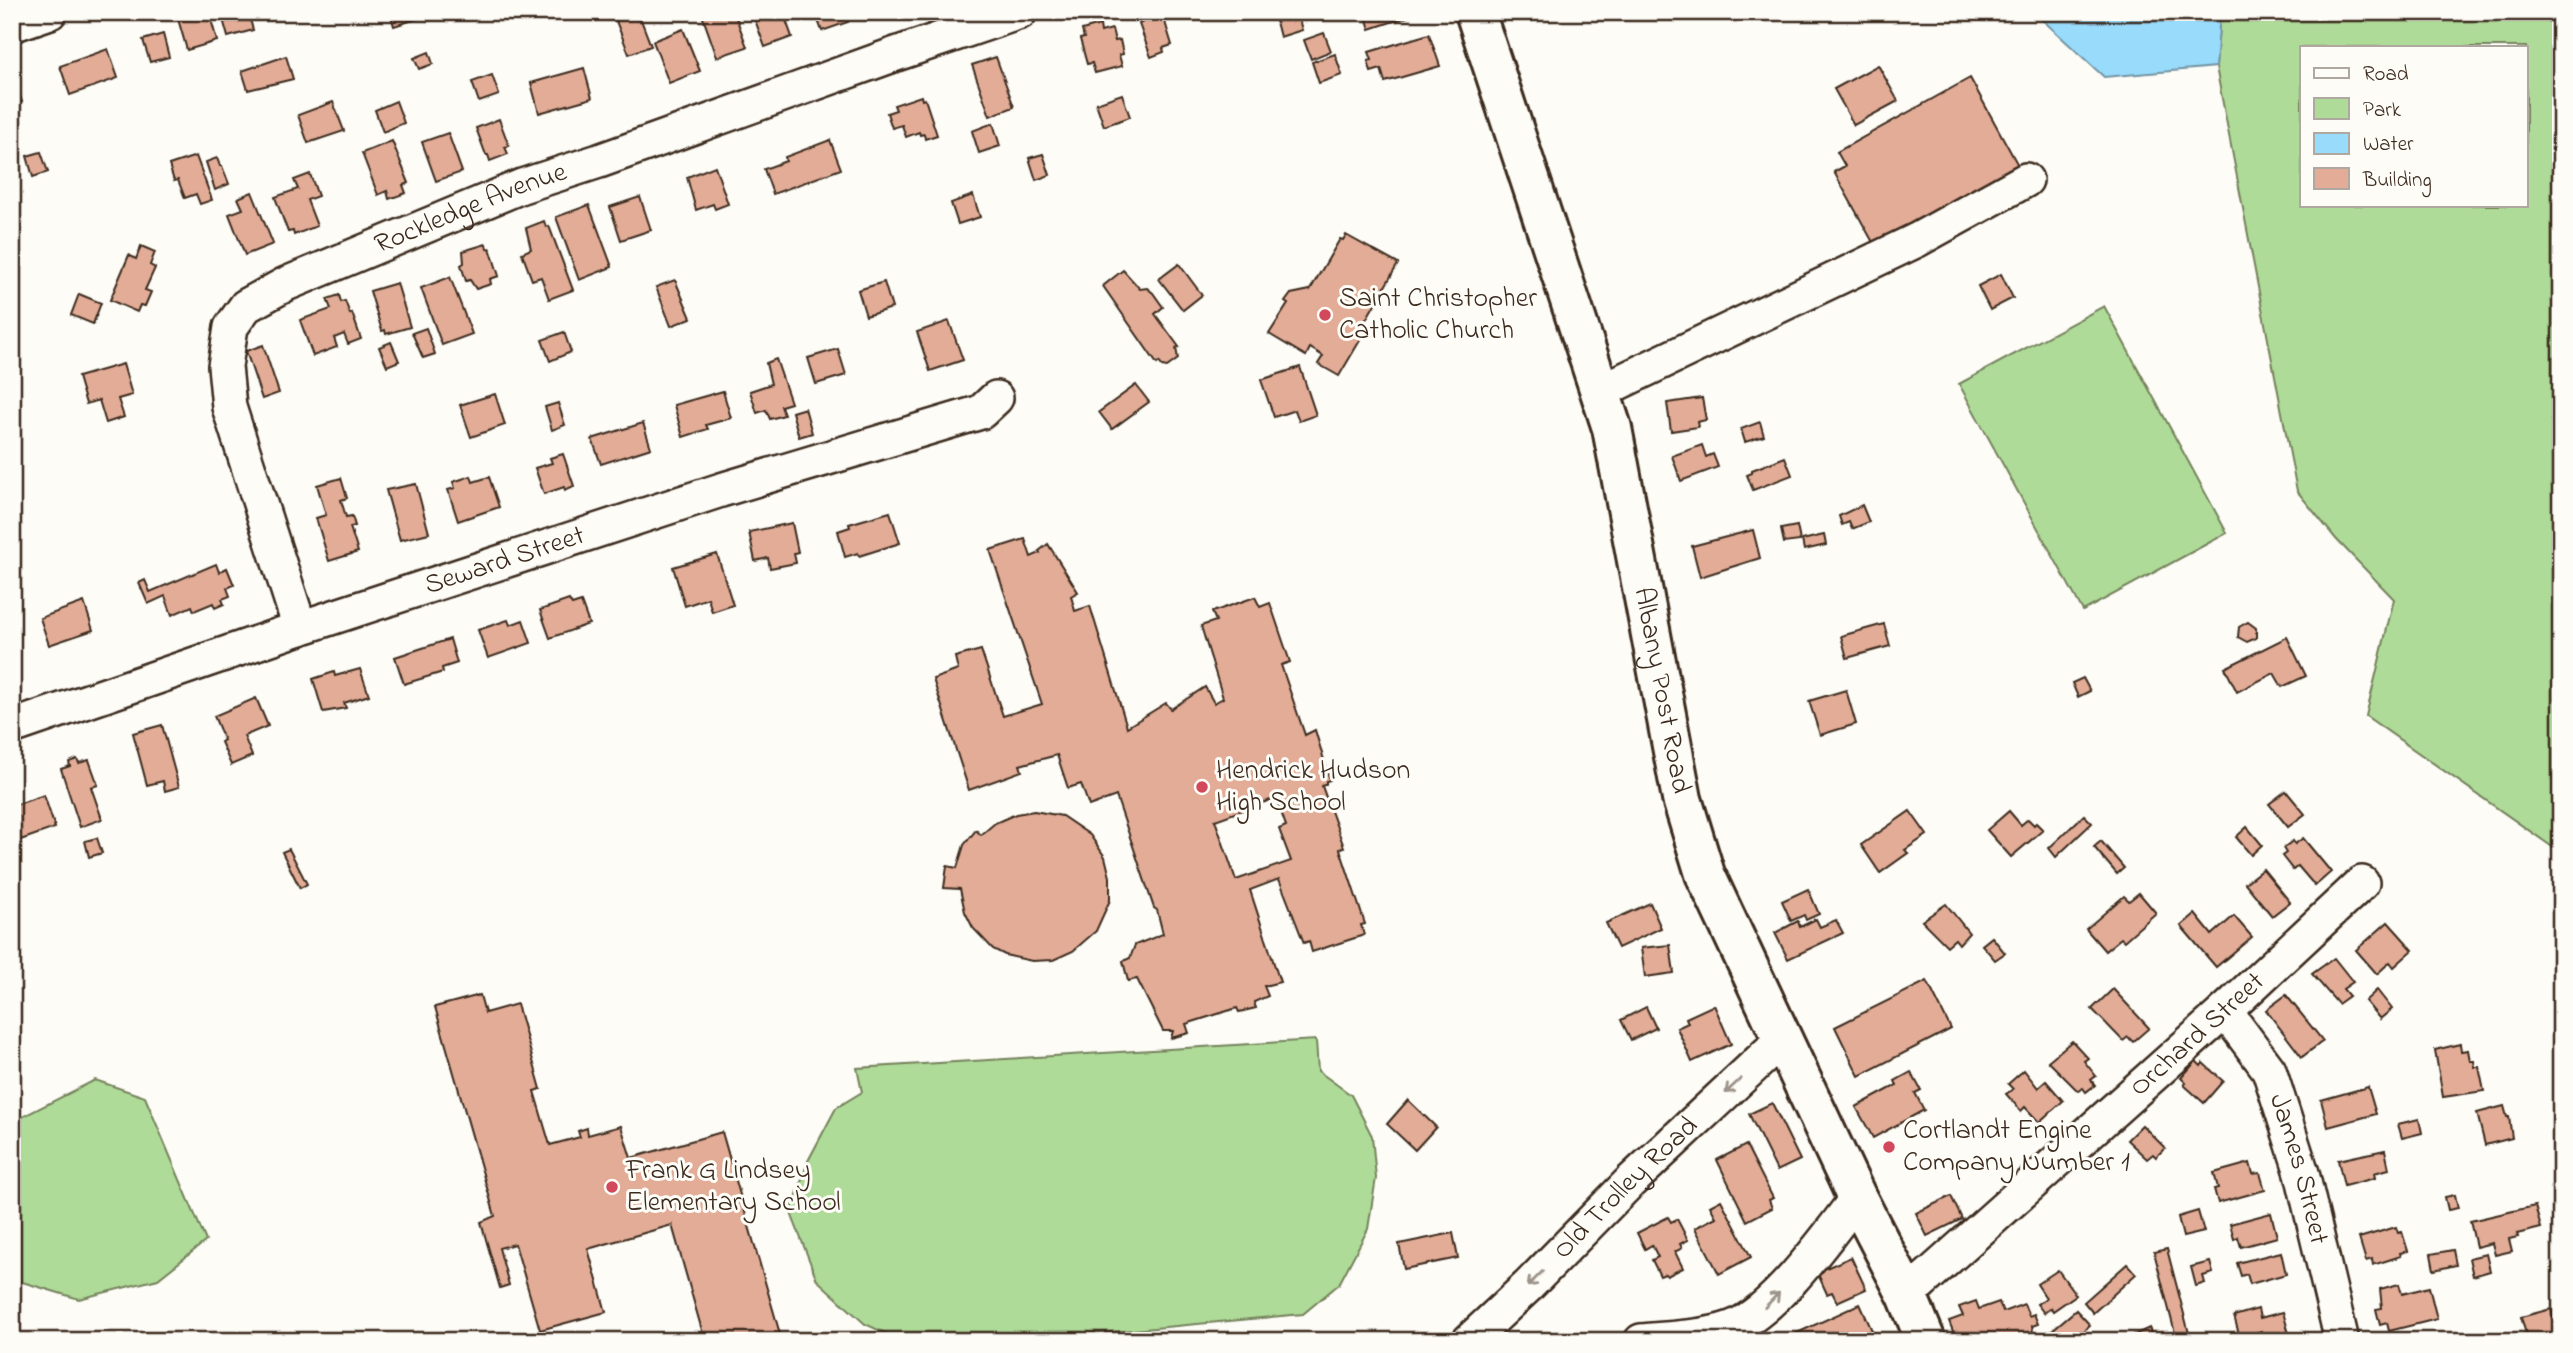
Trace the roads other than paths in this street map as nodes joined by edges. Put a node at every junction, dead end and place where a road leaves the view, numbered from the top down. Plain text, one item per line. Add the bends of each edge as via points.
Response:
1 (50, 12) edge
2 (1020, 12) edge
3 (1475, 12) edge
4 (13, 25) edge
5 (2026, 180) dead end
6 (1599, 392) junction
7 (996, 398) dead end
8 (300, 628) junction
9 (12, 727) edge
10 (2362, 883) dead end
11 (2225, 1011) junction
12 (1783, 1039) junction
13 (1857, 1198) junction
14 (1907, 1295) junction
15 (1469, 1341) edge
16 (1641, 1341) edge
17 (1926, 1341) edge
18 (2342, 1341) edge

1 - 4 street
2 - 8 street, Rockledge Avenue via 522,186 286,284 246,306 231,327 225,366 229,407
3 - 6 main road, Albany Post Road
5 - 6 street via 1917,240
6 - 12 main road, Albany Post Road via 1612,428 1682,799 1705,874
7 - 8 street, Seward Street via 981,412 721,490
8 - 9 street, Seward Street
10 - 11 street, Orchard Street
11 - 14 street, Orchard Street
11 - 18 street, James Street via 2269,1070 2302,1173
12 - 13 main road, Albany Post Road
12 -> 15 street, Old Trolley Road
13 - 14 main road, Albany Post Road
16 -> 13 street via 1704,1336 1755,1315
14 - 17 main road, Albany Post Road

